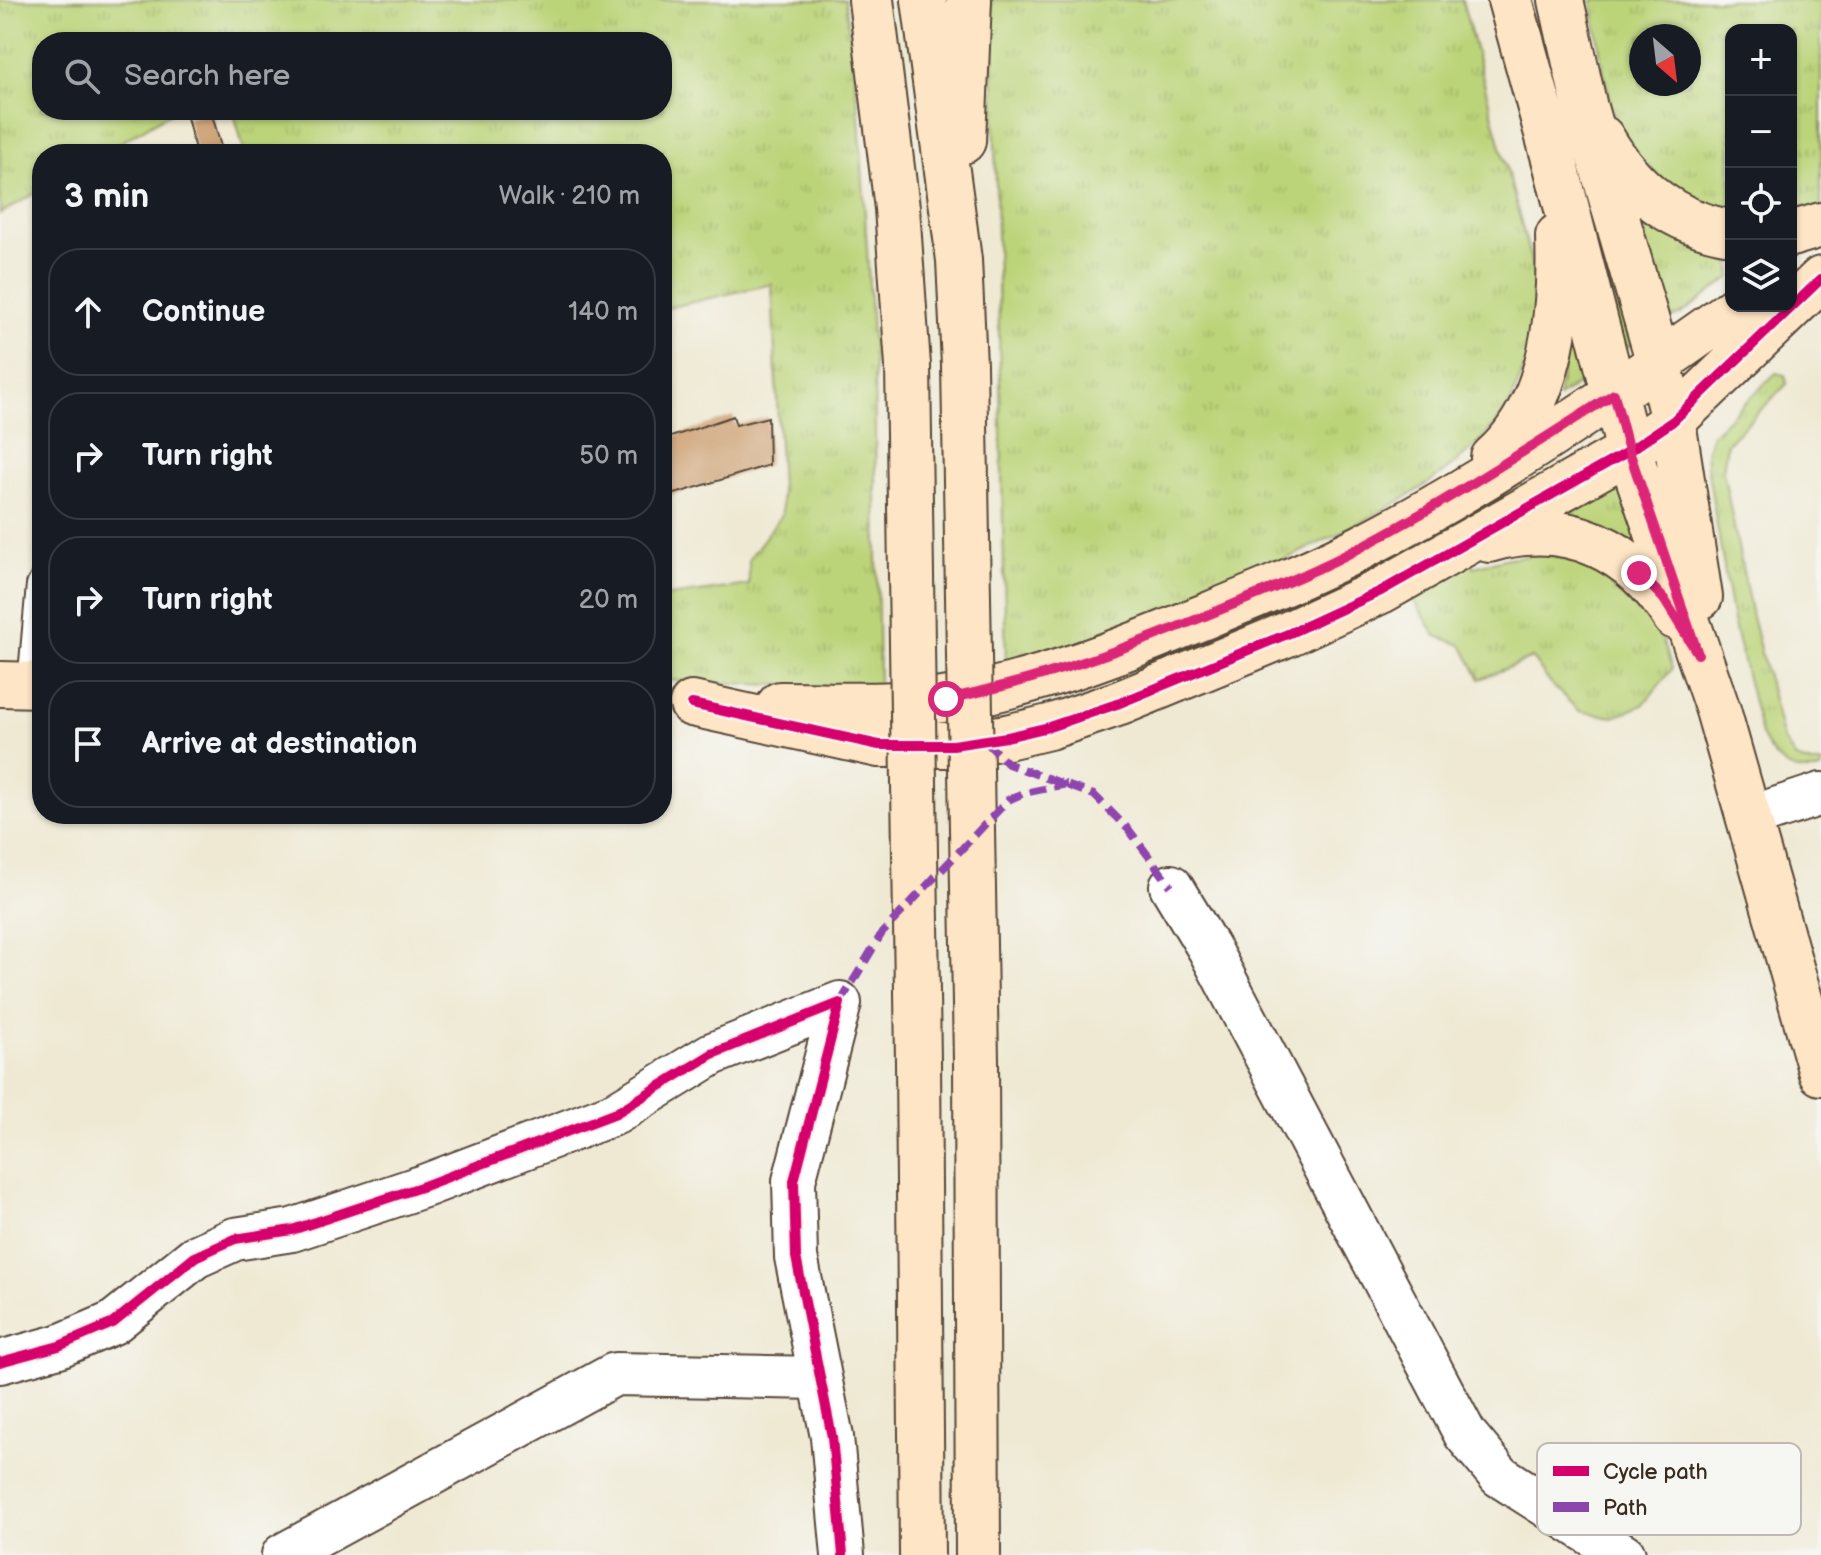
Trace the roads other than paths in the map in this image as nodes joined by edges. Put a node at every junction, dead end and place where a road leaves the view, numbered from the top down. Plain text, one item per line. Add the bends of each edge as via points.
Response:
1 (871, 0) edge
2 (924, 0) edge
3 (969, 0) edge
4 (1561, 0) edge
5 (1510, 1) edge
6 (1585, 108) junction
7 (1556, 166) junction
8 (1821, 225) edge
9 (1725, 230) edge
10 (1797, 232) edge
11 (1821, 248) edge
12 (959, 260) junction
13 (1797, 265) edge
14 (1821, 279) edge
15 (1731, 312) edge
16 (1659, 363) junction
17 (1614, 394) junction
18 (1673, 421) junction
19 (1629, 451) junction
20 (1449, 498) junction
21 (1452, 550) junction
22 (32, 620) edge
23 (1698, 654) junction
24 (23, 684) edge
25 (677, 704) edge
26 (1718, 710) junction
27 (1821, 794) edge
28 (1748, 818) junction
29 (1171, 886) dead end
30 (1821, 1073) edge
31 (0, 1362) edge
32 (820, 1378) junction
33 (1537, 1500) edge
34 (1593, 1535) edge
35 (283, 1555) edge
36 (843, 1555) edge
37 (922, 1555) edge
38 (978, 1555) edge
39 (1624, 1555) edge

1 - 37 main road, bridge via 897,208 908,366
2 - 12 main road
3 - 12 main road
4 - 6 main road
5 - 7 main road
6 - 9 main road via 1615,159 1651,199 1684,220
6 - 16 main road
7 - 17 main road
7 - 20 main road via 1558,295 1538,392 1511,443
8 - 10 main road
11 - 13 main road
12 - 38 main road, bridge via 976,1061
14 - 18 main road
15 - 16 main road
16 - 17 main road
16 - 18 main road
17 - 19 main road
17 - 20 main road
18 - 19 main road
18 - 26 main road
19 - 21 main road
19 - 23 main road
20 - 25 main road via 1298,577 1092,661 1006,688 879,704
21 - 23 main road via 1535,531 1578,537 1639,573 1664,599
21 - 25 main road via 1381,591 1290,633 1120,703 1007,737 953,745 879,745
22 - 24 lane
23 - 26 main road
26 - 28 main road
27 - 28 street
28 - 30 main road
29 - 33 street via 1465,1434 1500,1476
31 - 32 street via 59,1346 113,1323 195,1257 235,1239 292,1230 616,1113 712,1054 840,1003 794,1181 796,1257
32 - 35 street via 615,1374
32 - 36 street via 832,1437
34 - 39 street

